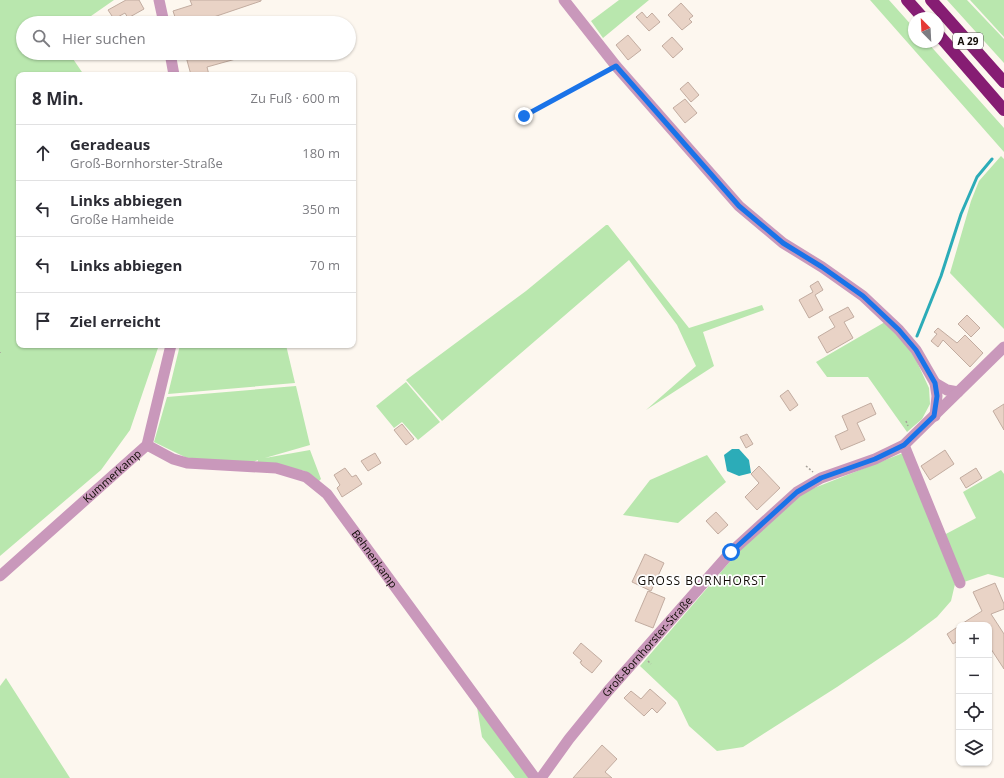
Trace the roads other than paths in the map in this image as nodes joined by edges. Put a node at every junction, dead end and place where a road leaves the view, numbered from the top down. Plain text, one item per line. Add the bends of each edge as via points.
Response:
1 (159, 0) edge
2 (564, 0) edge
3 (907, 0) edge
4 (931, 0) edge
5 (918, 12) edge
6 (162, 16) edge
7 (944, 41) edge
8 (171, 60) edge
9 (173, 72) edge
10 (1004, 82) edge
11 (1004, 110) edge
12 (1004, 347) edge
13 (169, 348) edge
14 (935, 383) junction
15 (958, 392) junction
16 (934, 416) junction
17 (147, 445) junction
18 (904, 445) junction
19 (0, 576) edge
20 (960, 583) dead end
21 (535, 778) edge
22 (541, 778) edge

1 - 6 street
2 - 14 street via 616,66 739,206 783,243 863,296 916,350
3 - 5 highway
4 - 10 highway, A 29
7 - 11 highway, A 29
8 - 9 street
12 - 15 street, Groß-Bornhorster-Straße
13 - 17 street, Kummerkamp
14 - 15 street via 946,390
14 - 16 street via 937,396
15 - 16 street, Groß-Bornhorster-Straße
16 - 18 street, Groß-Bornhorster-Straße
17 - 19 street, Kummerkamp
17 - 21 street, Behnenkamp via 173,459 187,463 276,468 306,477 327,494
18 - 20 street
18 - 22 street, Groß-Bornhorster-Straße via 875,459 821,478 797,492 765,519 731,552 608,691

